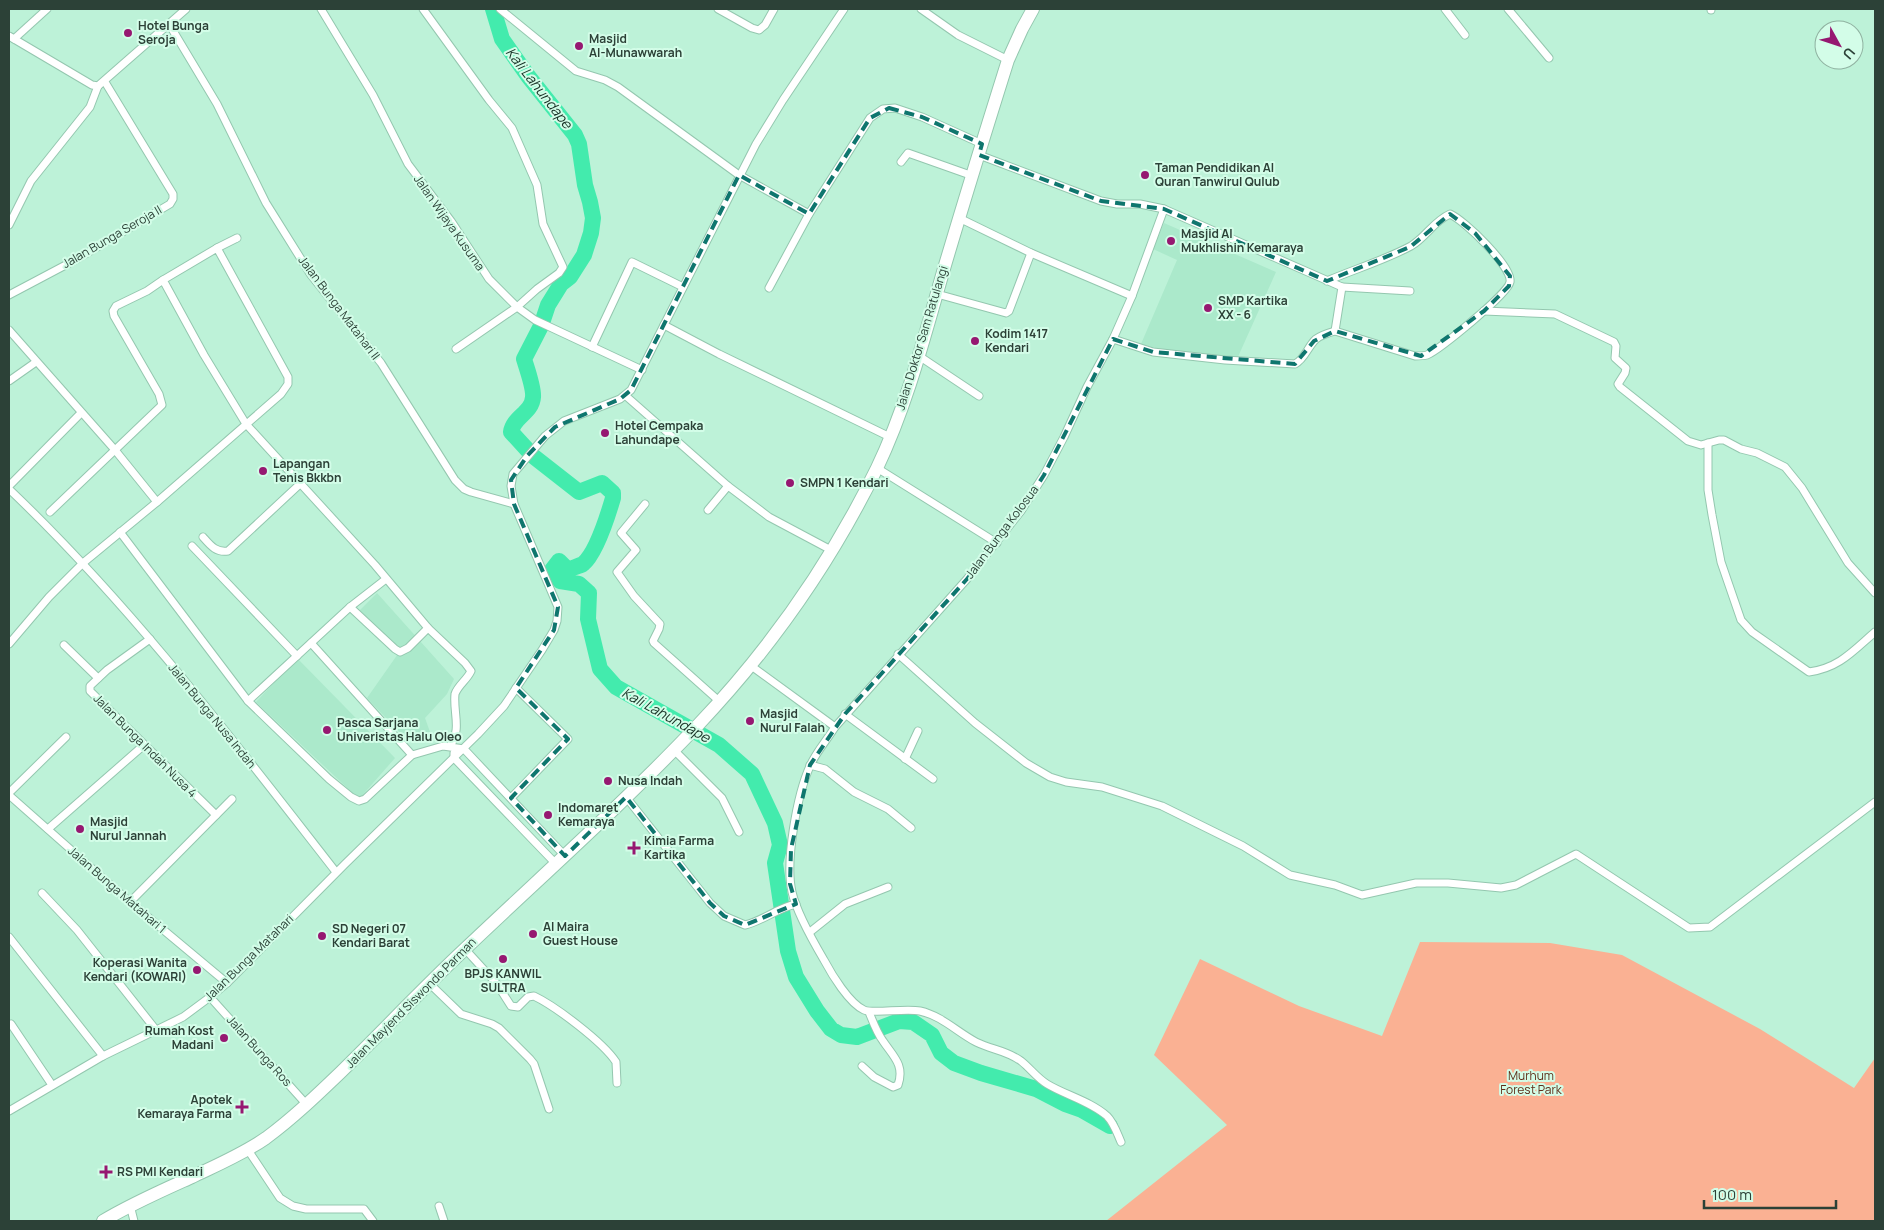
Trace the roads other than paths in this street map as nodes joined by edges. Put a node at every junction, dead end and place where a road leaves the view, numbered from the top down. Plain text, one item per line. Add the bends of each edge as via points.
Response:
1 (48, 9) edge
2 (186, 9) edge
3 (321, 9) edge
4 (423, 9) edge
5 (500, 9) edge
6 (718, 9) edge
7 (774, 9) edge
8 (844, 9) edge
9 (921, 9) edge
10 (1033, 9) edge
11 (1445, 9) edge
12 (1508, 9) edge
13 (169, 24) junction
14 (1465, 35) dead end
15 (11, 37) edge
16 (1549, 58) dead end
17 (1008, 60) junction
18 (102, 84) junction
19 (980, 149) junction
20 (901, 162) dead end
21 (739, 176) junction
22 (973, 176) junction
23 (1164, 209) junction
24 (809, 214) junction
25 (959, 218) junction
26 (9, 225) edge
27 (237, 238) dead end
28 (217, 248) junction
29 (1031, 253) junction
30 (163, 280) junction
31 (1327, 281) junction
32 (683, 287) junction
33 (1342, 287) junction
34 (769, 288) dead end
35 (1410, 291) dead end
36 (937, 294) junction
37 (9, 295) edge
38 (1132, 296) junction
39 (517, 308) junction
40 (1484, 311) junction
41 (664, 324) junction
42 (9, 330) edge
43 (1334, 331) junction
44 (1114, 339) junction
45 (592, 347) junction
46 (456, 349) dead end
47 (919, 356) junction
48 (36, 362) junction
49 (642, 370) junction
50 (9, 381) edge
51 (626, 396) junction
52 (979, 396) dead end
53 (81, 413) junction
54 (246, 424) junction
55 (890, 437) junction
56 (1708, 443) junction
57 (115, 450) junction
58 (877, 468) junction
59 (301, 483) junction
60 (728, 486) junction
61 (9, 488) edge
62 (157, 502) junction
63 (514, 504) junction
64 (645, 504) dead end
65 (708, 510) dead end
66 (50, 512) dead end
67 (120, 532) junction
68 (203, 537) dead end
69 (997, 543) junction
70 (192, 546) dead end
71 (831, 550) junction
72 (83, 563) junction
73 (386, 579) junction
74 (1875, 593) edge
75 (350, 607) junction
76 (428, 628) junction
77 (1875, 632) edge
78 (150, 639) junction
79 (311, 643) junction
80 (9, 644) edge
81 (64, 645) dead end
82 (898, 654) junction
83 (297, 656) junction
84 (750, 665) junction
85 (98, 678) junction
86 (516, 688) junction
87 (248, 701) junction
88 (719, 701) junction
89 (845, 714) junction
90 (835, 728) junction
91 (918, 731) dead end
92 (66, 737) dead end
93 (686, 737) joint
94 (144, 746) junction
95 (452, 747) junction
96 (464, 749) junction
97 (674, 750) junction
98 (412, 755) junction
99 (454, 758) junction
100 (905, 759) junction
101 (810, 765) junction
102 (933, 779) dead end
103 (9, 794) edge
104 (626, 797) junction
105 (511, 798) junction
106 (232, 799) dead end
107 (1875, 802) edge
108 (216, 815) junction
109 (912, 828) dead end
110 (48, 829) junction
111 (739, 832) dead end
112 (560, 860) junction
113 (336, 872) junction
114 (888, 887) dead end
115 (42, 893) dead end
116 (130, 902) junction
117 (796, 904) junction
118 (810, 932) junction
119 (9, 937) edge
120 (465, 949) junction
121 (227, 983) junction
122 (430, 984) junction
123 (210, 997) junction
124 (869, 1012) junction
125 (11, 1024) dead end
126 (156, 1030) junction
127 (103, 1056) junction
128 (862, 1066) dead end
129 (617, 1083) dead end
130 (52, 1085) junction
131 (307, 1106) junction
132 (549, 1109) dead end
133 (9, 1111) edge
134 (1121, 1142) dead end
135 (248, 1150) junction
136 (130, 1205) junction
137 (439, 1206) dead end
138 (102, 1221) edge
139 (134, 1221) edge
140 (374, 1221) edge
141 (444, 1221) edge

1 - 15 street
2 - 13 street
3 - 39 street, Jalan Wijaya Kusuma via 416,175 489,279
4 - 39 street via 512,128 537,185 543,224 563,267
5 - 21 street via 576,71 618,86
6 - 7 street via 759,30
8 - 21 street via 782,100
9 - 17 street via 958,35
10 - 17 highway, Jalan Doktor Sam Ratulangi
11 - 14 street
12 - 16 street
13 - 18 street
13 - 63 street, Jalan Bunga Matahari II via 217,104 266,203 311,275 381,363 455,480 471,492
15 - 18 street via 92,85
17 - 19 highway, Jalan Doktor Sam Ratulangi
18 - 26 street via 90,107 31,181
18 - 37 street, Jalan Bunga Seroja II via 173,194 173,199 170,204 113,238
19 - 22 highway, Jalan Doktor Sam Ratulangi
19 - 23 street via 1101,200
19 - 24 street via 913,114 895,108 883,109 870,118
20 - 22 street via 908,153
21 - 24 street
21 - 32 street
22 - 25 highway, Jalan Doktor Sam Ratulangi
23 - 31 street
23 - 38 street, Jalan Bunga Kolosua
24 - 34 street
25 - 29 street
25 - 36 highway, Jalan Doktor Sam Ratulangi
27 - 28 street
28 - 30 street
28 - 54 street via 289,380 282,394
29 - 36 street via 1006,313
29 - 38 street
30 - 54 street
30 - 57 street via 116,306 113,311 162,402 159,410
31 - 33 street
31 - 40 street via 1410,247 1450,214 1475,233 1510,276 1509,286
32 - 41 street
32 - 45 street via 632,262
33 - 35 street
33 - 43 street
36 - 47 highway, Jalan Doktor Sam Ratulangi
38 - 44 street, Jalan Bunga Kolosua
39 - 45 street, Jalan Wijaya Kusuma via 546,327
39 - 46 street
40 - 43 street via 1421,356
40 - 56 street via 1555,314 1610,339 1616,343 1616,358 1626,368 1618,384 1620,387 1688,441
41 - 49 street
41 - 55 street
42 - 48 street
43 - 44 street via 1314,341 1295,364 1153,352
44 - 69 street, Jalan Bunga Kolosua via 1086,387 1044,475
45 - 49 street, Jalan Wijaya Kusuma
47 - 52 street
47 - 55 highway, Jalan Doktor Sam Ratulangi
48 - 50 street
48 - 53 street
49 - 51 street
51 - 60 street
51 - 63 street, Jalan Bunga Matahari via 564,421 546,436 513,474
53 - 57 street
53 - 61 street
54 - 59 street
54 - 62 street
55 - 58 highway, Jalan Doktor Sam Ratulangi
56 - 74 street via 1724,440 1785,467 1802,488 1848,563
56 - 77 street via 1708,490 1721,562 1746,626 1809,672 1824,670 1842,661
57 - 62 street
57 - 66 street
58 - 69 street
58 - 71 highway, Jalan Doktor Sam Ratulangi
59 - 68 street via 228,551 218,551
59 - 73 street
60 - 65 street
60 - 71 street via 769,517
61 - 72 street, Jalan Bunga Nusa Indah
62 - 67 street
63 - 86 street, Jalan Bunga Matahari via 558,607 554,630
64 - 88 street via 621,533 636,550 617,572 660,624 654,644
67 - 72 street
67 - 87 street
69 - 82 street, Jalan Bunga Kolosua
70 - 83 street
71 - 84 highway, Jalan Doktor Sam Ratulangi via 807,590
72 - 78 street, Jalan Bunga Nusa Indah
72 - 80 street
73 - 75 street
73 - 76 street
75 - 76 street via 400,652
75 - 79 street
76 - 95 street via 471,671 456,690 458,727
78 - 85 street, Jalan Bunga Indah Nusa 4
78 - 113 street, Jalan Bunga Nusa Indah
79 - 83 street
79 - 98 street
81 - 85 street
82 - 89 street, Jalan Bunga Kolosua
82 - 107 street via 975,723 1026,763 1050,777 1102,787 1162,806 1243,846 1290,875 1357,894 1416,883 1506,888 1576,854 1689,928 1710,927
83 - 87 street
84 - 88 highway, Jalan Doktor Sam Ratulangi
84 - 90 street
85 - 94 street, Jalan Bunga Indah Nusa 4 via 90,686 90,691
86 - 96 street, Jalan Bunga Matahari via 504,706
86 - 105 street via 568,739
87 - 98 street via 329,779 356,800 365,799
88 - 93 highway, Jalan Doktor Sam Ratulangi
89 - 90 street, Jalan Bunga Kolosua
89 - 100 street
90 - 101 street, Jalan Bunga Kolosua
91 - 100 street
92 - 103 street
93 - 97 highway, Jalan Mayjend Siswondo Parman
94 - 108 street, Jalan Bunga Indah Nusa 4
94 - 110 street
95 - 96 street
95 - 98 street via 436,747
95 - 99 street
96 - 99 street, Jalan Bunga Matahari
96 - 105 street
97 - 104 highway, Jalan Mayjend Siswondo Parman
97 - 111 street via 722,798
99 - 112 street
99 - 113 street, Jalan Bunga Matahari
100 - 102 street
101 - 109 street via 825,769 854,792 888,809
101 - 117 street, Jalan Bunga Kolosua via 791,849 790,884
103 - 110 street, Jalan Bunga Matahari 1
104 - 112 highway, Jalan Mayjend Siswondo Parman
104 - 117 street via 692,882 724,916 745,924
105 - 112 street
106 - 108 street
108 - 116 street
110 - 116 street, Jalan Bunga Matahari 1
112 - 120 highway, Jalan Mayjend Siswondo Parman
113 - 121 street, Jalan Bunga Matahari
114 - 118 street via 852,900
115 - 126 street via 77,930
116 - 121 street, Jalan Bunga Matahari 1
117 - 118 street, Jalan Bunga Kolosua
118 - 124 street, Jalan Bunga Kolosua via 843,990 859,1007
119 - 127 street
120 - 122 highway, Jalan Mayjend Siswondo Parman
120 - 129 street via 497,984 511,1006 518,1006 534,996 567,1017 599,1044 616,1062
121 - 123 street, Jalan Bunga Matahari
122 - 131 highway, Jalan Mayjend Siswondo Parman
122 - 132 street via 461,1014 499,1028 530,1059
123 - 126 street, Jalan Bunga Matahari via 183,1017
123 - 131 street, Jalan Bunga Ros
124 - 128 street via 882,1040 900,1066 898,1085 892,1088 883,1084
124 - 134 street via 920,1011 944,1021 980,1044 1008,1053 1048,1084 1102,1112 1112,1122
125 - 130 street
126 - 127 street, Jalan Bunga Matahari
127 - 130 street, Jalan Bunga Matahari
130 - 133 street, Jalan Bunga Matahari
131 - 135 highway, Jalan Mayjend Siswondo Parman
135 - 136 highway, Jalan Mayjend Siswondo Parman
135 - 140 street via 280,1198 293,1206 364,1209
136 - 138 highway, Jalan Mayjend Siswondo Parman
136 - 139 street
137 - 141 street

